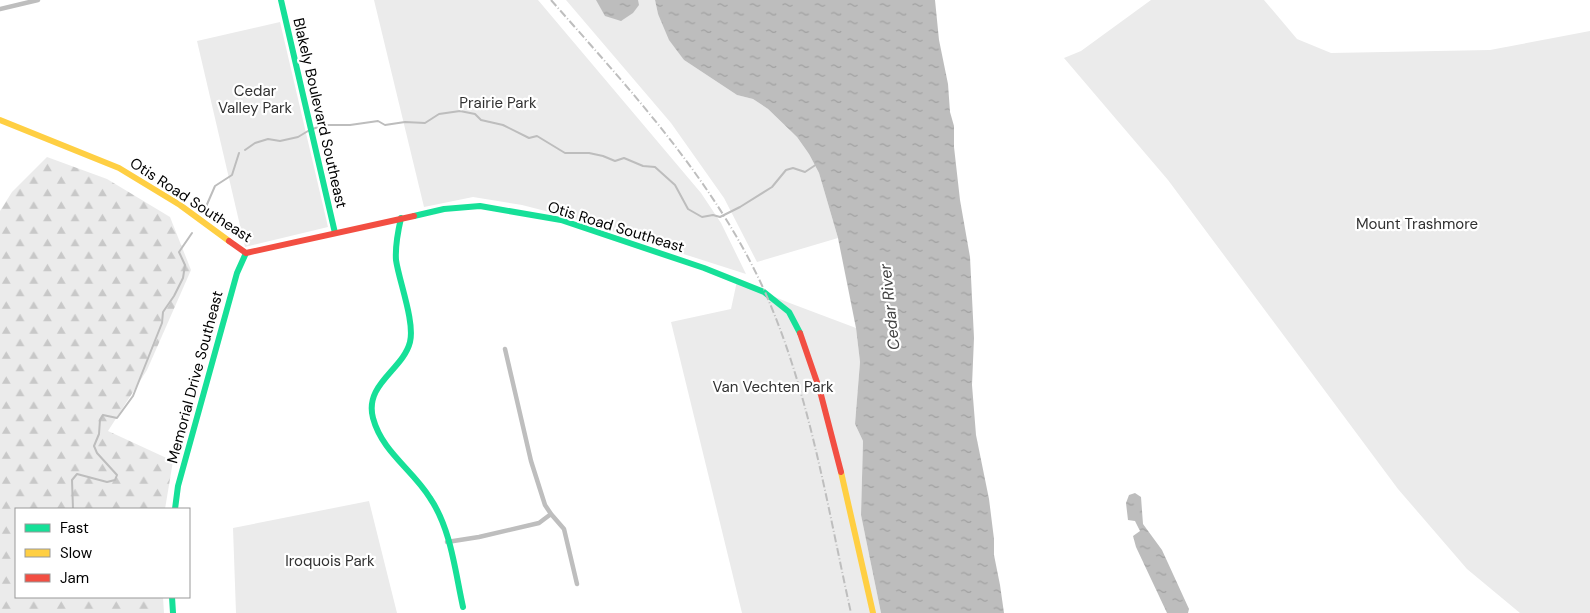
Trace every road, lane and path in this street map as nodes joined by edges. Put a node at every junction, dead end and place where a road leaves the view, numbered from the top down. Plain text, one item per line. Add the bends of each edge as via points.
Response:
1 (38, 0) edge
2 (281, 0) edge
3 (0, 9) edge
4 (0, 120) edge
5 (401, 218) junction
6 (335, 232) junction
7 (246, 253) junction
8 (506, 349) dead end
9 (175, 508) edge
10 (551, 514) junction
11 (447, 542) junction
12 (577, 584) dead end
13 (172, 598) edge
14 (463, 607) dead end
15 (173, 613) edge
16 (873, 613) edge

1 - 3 street
2 - 6 street, Blakely Boulevard Southeast
4 - 7 street, Otis Road Southeast via 119,168 180,205
5 - 6 street, Otis Road Southeast
5 - 11 street via 396,258 411,328 410,339 408,347 378,387 371,406 372,414 384,444 419,483 436,508
5 - 16 street, Otis Road Southeast via 444,208 480,206 561,220 704,268 764,292 789,312 805,344 820,391
6 - 7 street, Otis Road Southeast
7 - 9 street, Memorial Drive Southeast via 234,282 178,486
8 - 10 street via 531,461
10 - 11 street via 539,523
10 - 12 street via 564,529
11 - 14 street
13 - 15 street

